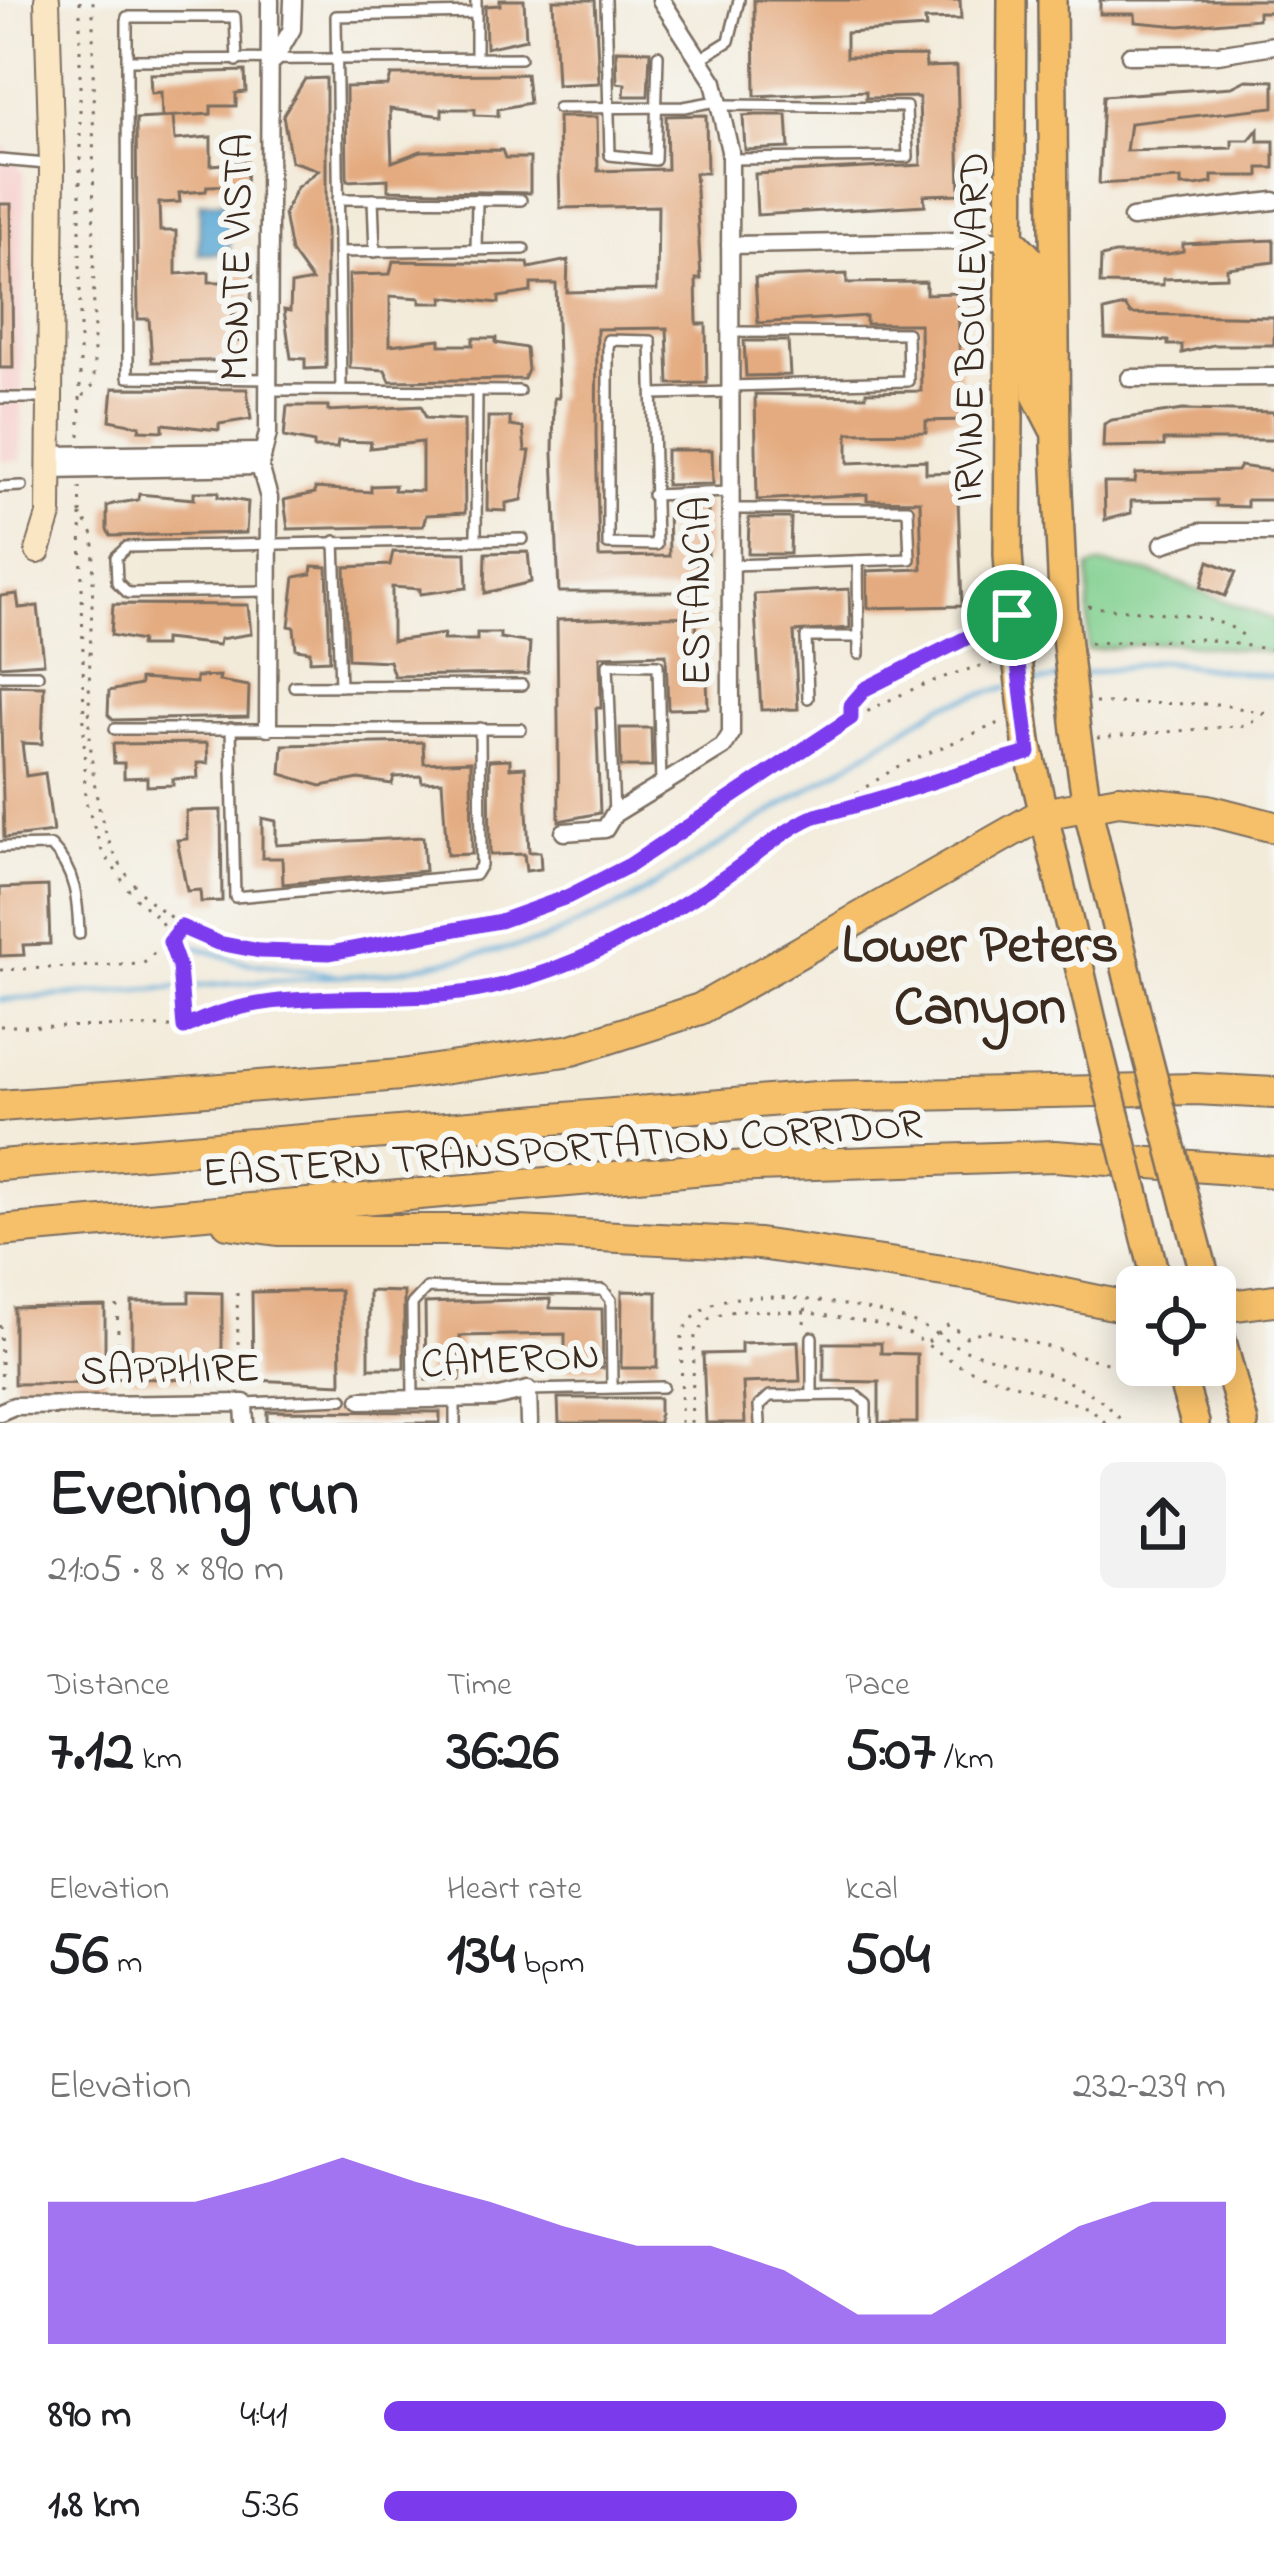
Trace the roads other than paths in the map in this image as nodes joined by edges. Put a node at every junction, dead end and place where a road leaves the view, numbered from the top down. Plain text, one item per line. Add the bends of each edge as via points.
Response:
1 (47, 0) edge
2 (270, 0) edge
3 (292, 0) edge
4 (476, 0) edge
5 (605, 0) edge
6 (661, 0) edge
7 (739, 0) edge
8 (1012, 0) edge
9 (1052, 0) edge
10 (476, 13) junction
11 (1274, 45) edge
12 (658, 55) dead end
13 (1130, 55) dead end
14 (476, 58) junction
15 (520, 58) dead end
16 (700, 58) junction
17 (128, 60) junction
18 (237, 61) junction
19 (273, 61) junction
20 (336, 61) junction
21 (722, 103) junction
22 (609, 107) junction
23 (657, 107) junction
24 (558, 108) dead end
25 (0, 160) edge
26 (730, 160) junction
27 (52, 164) junction
28 (338, 199) junction
29 (373, 199) junction
30 (477, 200) junction
31 (521, 200) dead end
32 (1274, 201) edge
33 (1132, 218) dead end
34 (1012, 240) junction
35 (730, 245) junction
36 (524, 249) dead end
37 (476, 250) junction
38 (339, 252) junction
39 (375, 252) junction
40 (730, 332) junction
41 (1274, 377) edge
42 (1130, 378) dead end
43 (268, 385) junction
44 (729, 389) junction
45 (341, 391) junction
46 (478, 392) junction
47 (519, 392) dead end
48 (655, 394) junction
49 (0, 398) edge
50 (50, 398) junction
51 (1056, 431) junction
52 (260, 459) junction
53 (49, 463) junction
54 (22, 486) dead end
55 (0, 487) edge
56 (652, 495) junction
57 (729, 500) junction
58 (1274, 532) edge
59 (523, 539) dead end
60 (476, 540) junction
61 (335, 541) junction
62 (268, 542) junction
63 (1163, 544) dead end
64 (38, 551) dead end
65 (859, 561) junction
66 (729, 566) junction
67 (268, 591) junction
68 (859, 637) junction
69 (859, 654) dead end
70 (0, 675) edge
71 (38, 675) dead end
72 (522, 685) dead end
73 (294, 686) dead end
74 (340, 686) junction
75 (808, 698) dead end
76 (268, 727) junction
77 (231, 728) junction
78 (480, 728) junction
79 (115, 729) dead end
80 (521, 729) dead end
81 (661, 784) junction
82 (1087, 806) junction
83 (614, 814) junction
84 (1042, 814) junction
85 (1274, 827) edge
86 (563, 832) dead end
87 (0, 847) edge
88 (79, 934) dead end
89 (1274, 1093) edge
90 (0, 1106) edge
91 (0, 1165) edge
92 (1274, 1172) edge
93 (174, 1216) junction
94 (0, 1231) edge
95 (1153, 1266) edge
96 (1202, 1266) edge
97 (1274, 1300) edge
98 (1116, 1305) edge
99 (1236, 1307) edge
100 (812, 1337) dead end
101 (612, 1386) junction
102 (1175, 1386) edge
103 (1234, 1386) edge
104 (663, 1387) dead end
105 (528, 1390) junction
106 (812, 1395) junction
107 (241, 1397) junction
108 (455, 1398) junction
109 (413, 1399) junction
110 (352, 1400) joint
111 (0, 1412) edge
112 (245, 1423) edge
113 (455, 1423) edge
114 (529, 1423) edge
115 (760, 1423) edge
116 (866, 1423) edge
117 (1195, 1423) edge
118 (1244, 1423) edge

1 - 27 street
2 - 19 street, MONTE VISTA
3 - 19 street, MONTE VISTA via 292,29
4 - 10 lane
5 - 22 lane
6 - 16 street, ESTANCIA
7 - 16 lane via 729,41
8 - 34 main road, IRVINE BOULEVARD
9 - 51 main road, IRVINE BOULEVARD
10 - 14 lane
10 - 20 lane via 336,16
11 - 13 street
12 - 23 lane
14 - 15 lane
14 - 20 lane
16 - 21 street, ESTANCIA
17 - 18 lane
17 - 18 lane via 127,17 235,17
17 - 43 lane via 128,377
18 - 19 lane
19 - 20 lane
19 - 43 street, MONTE VISTA
20 - 28 lane
21 - 23 lane
21 - 26 street, ESTANCIA
21 - 26 lane via 906,107 908,157
22 - 23 lane
22 - 23 lane via 610,155 655,160
22 - 24 lane
25 - 27 lane
26 - 35 street, ESTANCIA
27 - 50 street
28 - 29 lane
28 - 38 lane
29 - 30 lane
29 - 39 lane
30 - 31 lane
30 - 37 lane
32 - 33 street
34 - 35 street
34 - 51 main road via 1033,262 1036,395
34 - 84 main road, IRVINE BOULEVARD, bridge via 1013,620
35 - 40 street, ESTANCIA
36 - 37 lane
37 - 39 lane
38 - 39 lane
38 - 45 lane
40 - 44 street, ESTANCIA
40 - 44 lane via 907,334 908,381
41 - 42 street
43 - 45 lane
43 - 52 street, MONTE VISTA
44 - 48 lane
44 - 57 street, ESTANCIA
45 - 46 lane
46 - 47 lane
46 - 60 lane
48 - 56 lane
48 - 56 lane via 651,341 608,340 608,544 656,545
49 - 50 lane
50 - 53 street
51 - 82 main road, IRVINE BOULEVARD, bridge via 1064,612
52 - 53 street
52 - 62 street, MONTE VISTA
53 - 64 street via 49,515
54 - 55 lane
56 - 57 lane
57 - 65 lane via 908,509 910,560
57 - 66 street, ESTANCIA
58 - 63 street via 1200,532
59 - 60 lane
60 - 61 lane
61 - 62 lane
61 - 74 lane
62 - 67 street, MONTE VISTA
62 - 67 lane via 127,547 116,557 117,582 128,593
65 - 66 lane
65 - 68 lane
66 - 81 street, ESTANCIA via 731,734
67 - 76 street, MONTE VISTA
68 - 69 lane
68 - 75 lane via 806,638
70 - 71 lane
72 - 74 lane
73 - 74 lane
76 - 77 lane
76 - 78 lane
77 - 78 lane via 236,897 476,875
77 - 79 lane
78 - 80 lane
81 - 83 street, ESTANCIA
81 - 83 lane via 658,665 608,664
82 - 84 highway
82 - 85 highway via 1119,800
82 - 96 main road, IRVINE BOULEVARD, bridge
83 - 86 street, ESTANCIA via 597,832
84 - 90 highway via 700,1009 572,1050 401,1075
84 - 95 main road, IRVINE BOULEVARD, bridge
87 - 88 lane via 52,846 78,899
89 - 91 highway, EASTERN TRANSPORTATION CORRIDOR via 817,1097
92 - 93 highway, EASTERN TRANSPORTATION CORRIDOR via 1055,1156 728,1167
93 - 94 highway, EASTERN TRANSPORTATION CORRIDOR
93 - 98 highway via 278,1230 759,1244
97 - 99 highway
100 - 106 lane
101 - 104 lane, CAMERON
101 - 105 lane, CAMERON
101 - 109 lane via 607,1293 427,1288 412,1304
102 - 117 main road
103 - 118 main road
105 - 108 street, CAMERON
105 - 114 street
106 - 115 lane via 764,1399
106 - 116 lane via 860,1396
107 - 110 lane, SAPPHIRE
107 - 111 street, SAPPHIRE via 176,1411
107 - 112 street
108 - 109 street, CAMERON
108 - 113 lane
109 - 110 street, CAMERON

